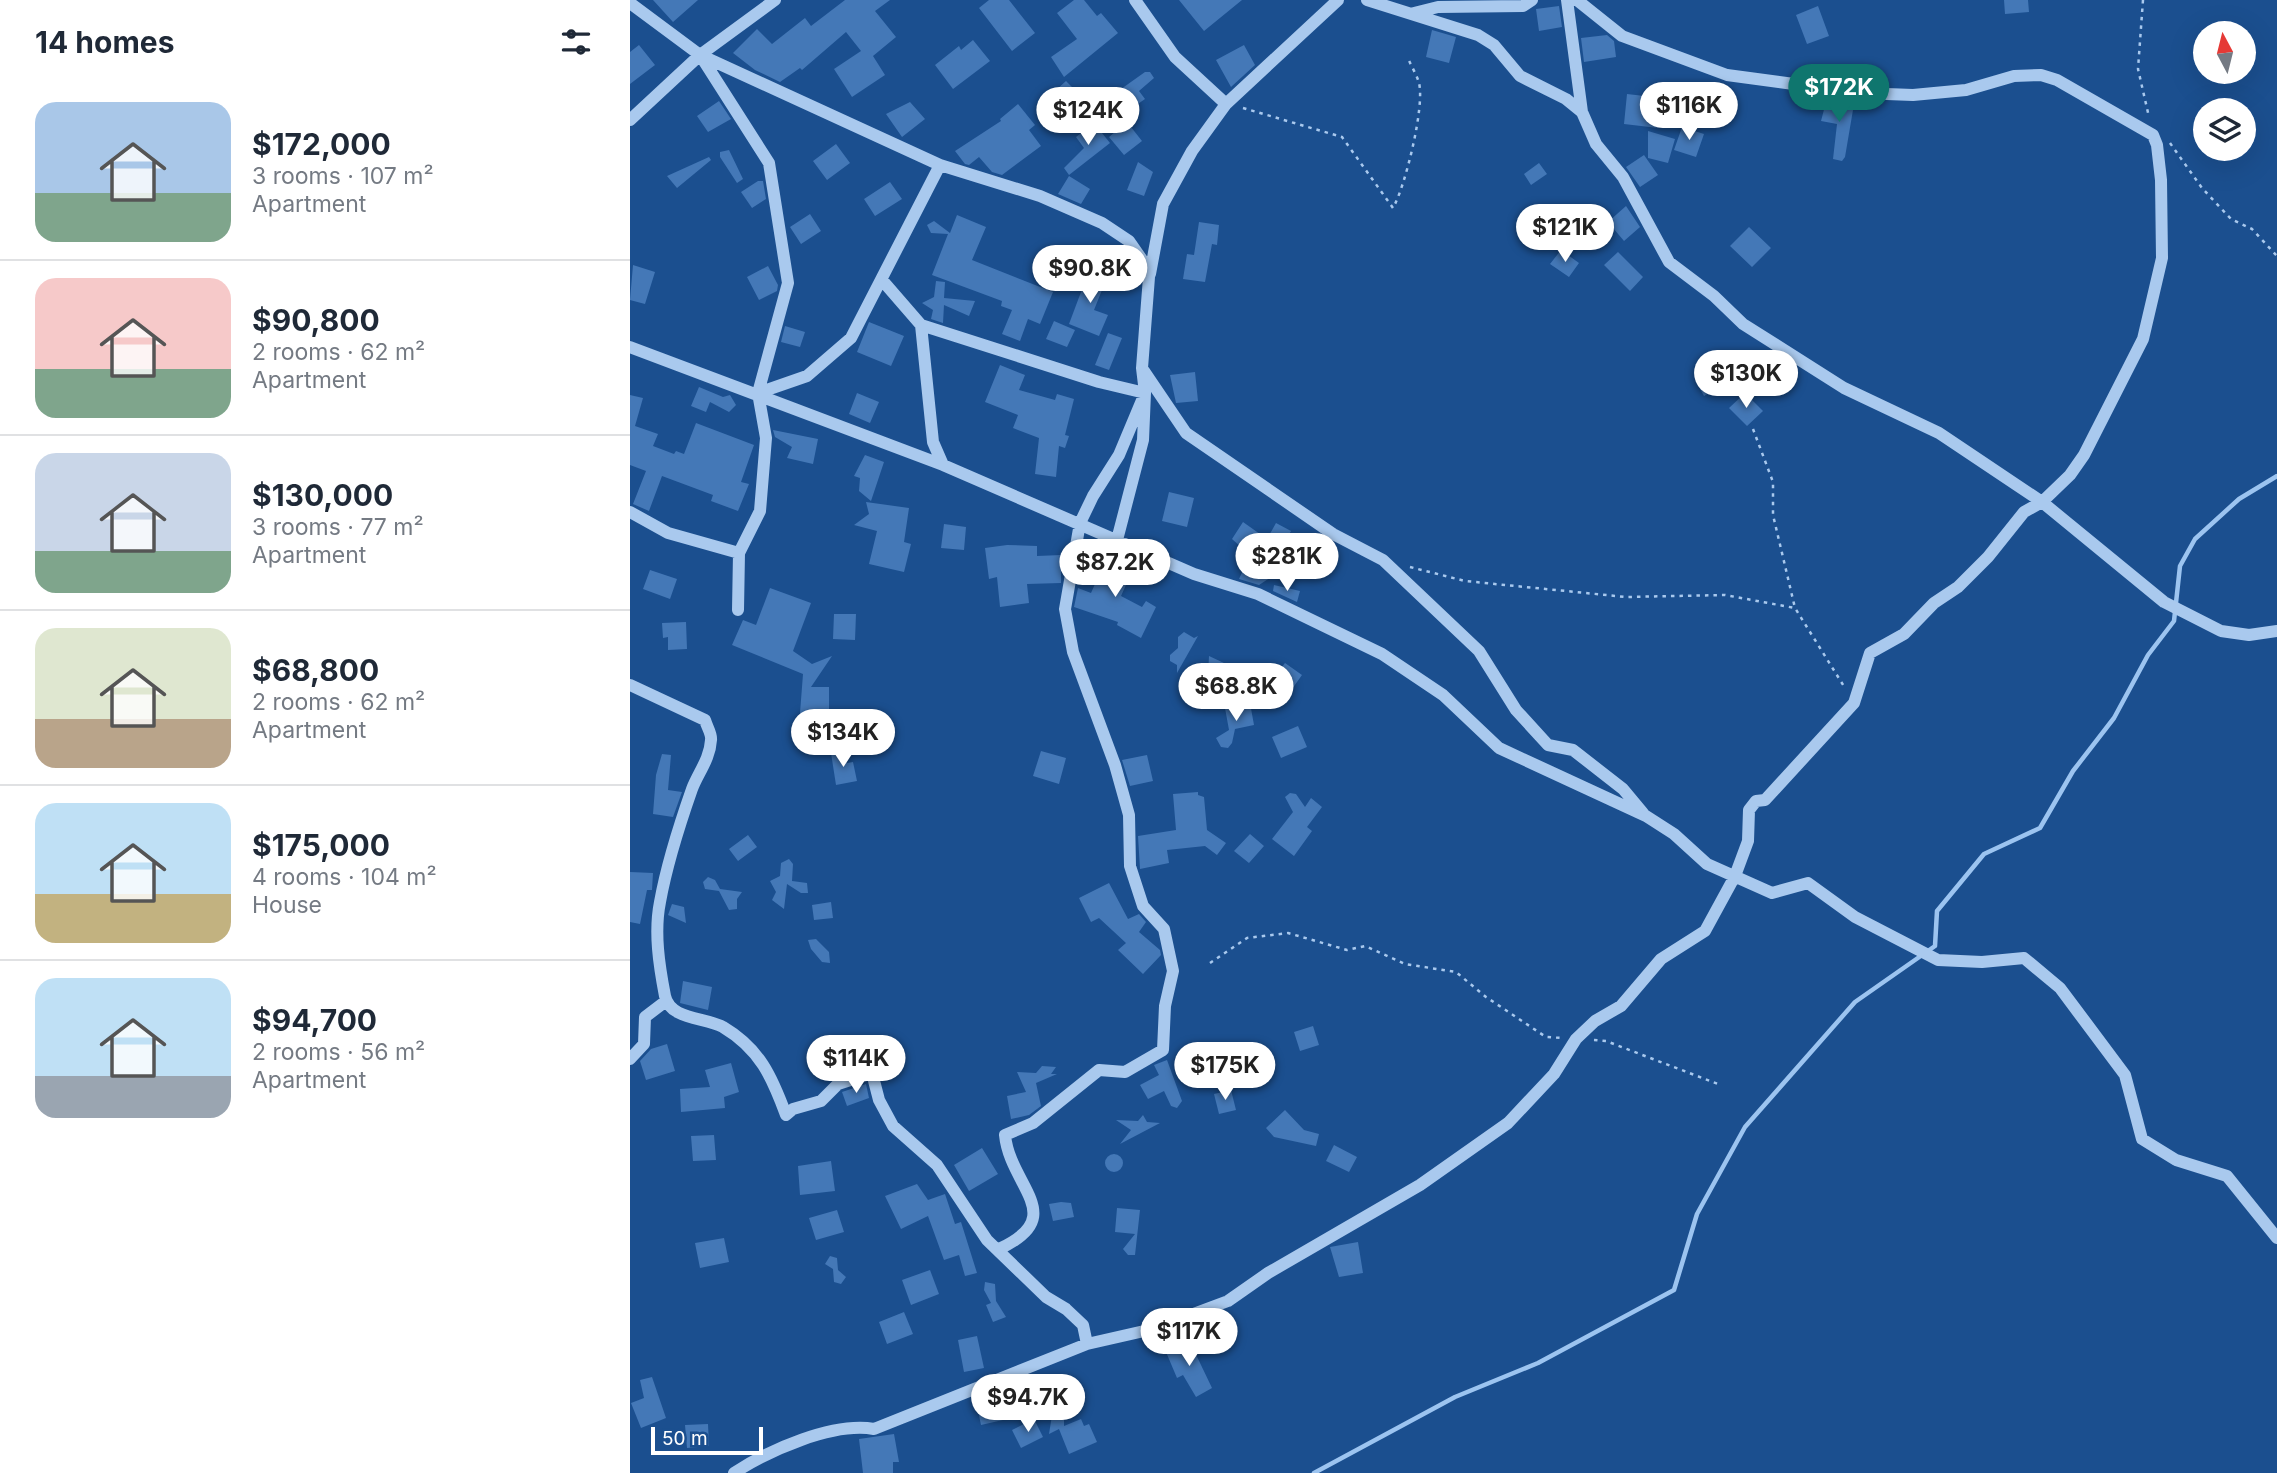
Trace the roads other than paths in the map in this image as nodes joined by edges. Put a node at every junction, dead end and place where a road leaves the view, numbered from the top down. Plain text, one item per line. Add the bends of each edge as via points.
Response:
1 (775, 0) edge
2 (1135, 0) edge
3 (1338, 0) edge
4 (1367, 0) edge
5 (1532, 0) edge
6 (1567, 0) edge
7 (1577, 0) edge
8 (630, 3) edge
9 (1441, 4) edge
10 (1413, 14) junction
11 (701, 55) junction
12 (1226, 104) junction
13 (1582, 112) junction
14 (630, 120) edge
15 (940, 165) junction
16 (1149, 278) junction
17 (882, 280) junction
18 (921, 324) junction
19 (630, 347) edge
20 (1142, 368) junction
21 (758, 393) junction
22 (1145, 393) junction
23 (943, 465) junction
24 (2042, 502) junction
25 (630, 512) edge
26 (1080, 523) junction
27 (1117, 540) junction
28 (739, 553) junction
29 (738, 610) dead end
30 (2271, 632) edge
31 (2277, 641) edge
32 (630, 685) edge
33 (1646, 816) junction
34 (1735, 876) junction
35 (666, 1001) junction
36 (630, 1059) edge
37 (2277, 1238) edge
38 (999, 1249) junction
39 (1087, 1345) junction
40 (734, 1473) edge

1 - 11 street
2 - 12 street via 1175,57
3 - 12 street
4 - 10 street
5 - 9 street via 1523,6
6 - 13 street
7 - 24 street via 1622,36 1727,75 1860,93 1941,95 2014,76 2041,75 2153,135 2164,242 2143,339 2084,455
8 - 11 street
9 - 10 street
10 - 13 street via 1486,40 1520,76
11 - 14 street
11 - 15 street
11 - 21 street via 769,163 778,202 788,283
12 - 16 street via 1192,150 1163,204
13 - 24 street via 1596,144 1623,177 1660,248 1677,270 1744,324 1812,369 1920,421
15 - 16 street via 1040,196 1102,223 1129,242
15 - 17 street
16 - 20 street
17 - 18 street
17 - 21 street via 851,338 807,376
18 - 22 street
18 - 23 street via 933,442
19 - 21 street
20 - 22 street
20 - 33 street via 1186,433 1333,534 1383,560 1479,652 1516,710 1548,744 1573,750 1623,789
21 - 23 street
21 - 28 street via 766,438 760,511
22 - 26 street via 1119,456
22 - 27 street via 1143,440
23 - 26 street
24 - 30 street via 2164,602 2221,631
24 - 34 street via 2024,512 1958,587 1934,603 1904,634 1870,653 1854,703 1765,800 1756,801 1749,810 1748,841
25 - 28 street via 668,533
26 - 27 street
26 - 38 street via 1065,609 1073,652 1129,815 1130,866 1143,906 1164,929 1173,971 1165,1006 1163,1050 1125,1072 1099,1070 1034,1123 1004,1135 1006,1150 1036,1209 1019,1240
27 - 33 street via 1194,574 1258,594 1382,654 1443,695 1499,748
28 - 29 street
30 - 31 street
32 - 35 street via 705,720 712,738 676,832 660,902 655,936
33 - 34 street via 1707,864
34 - 37 street via 1772,893 1808,883 1855,918 1938,960 2024,958 2060,988 2125,1075 2142,1139 2176,1160 2227,1176
34 - 39 street via 1705,931 1661,958 1621,1006 1576,1039 1554,1074 1508,1123 1420,1185 1228,1301 1153,1329
35 - 36 street via 645,1017 644,1044
35 - 38 street via 676,1012 721,1026 739,1039 770,1071 786,1115 821,1101 838,1084 872,1073 893,1126 937,1165 987,1240
38 - 39 street via 1046,1297 1083,1325
39 - 40 street via 874,1429 854,1426 799,1442

